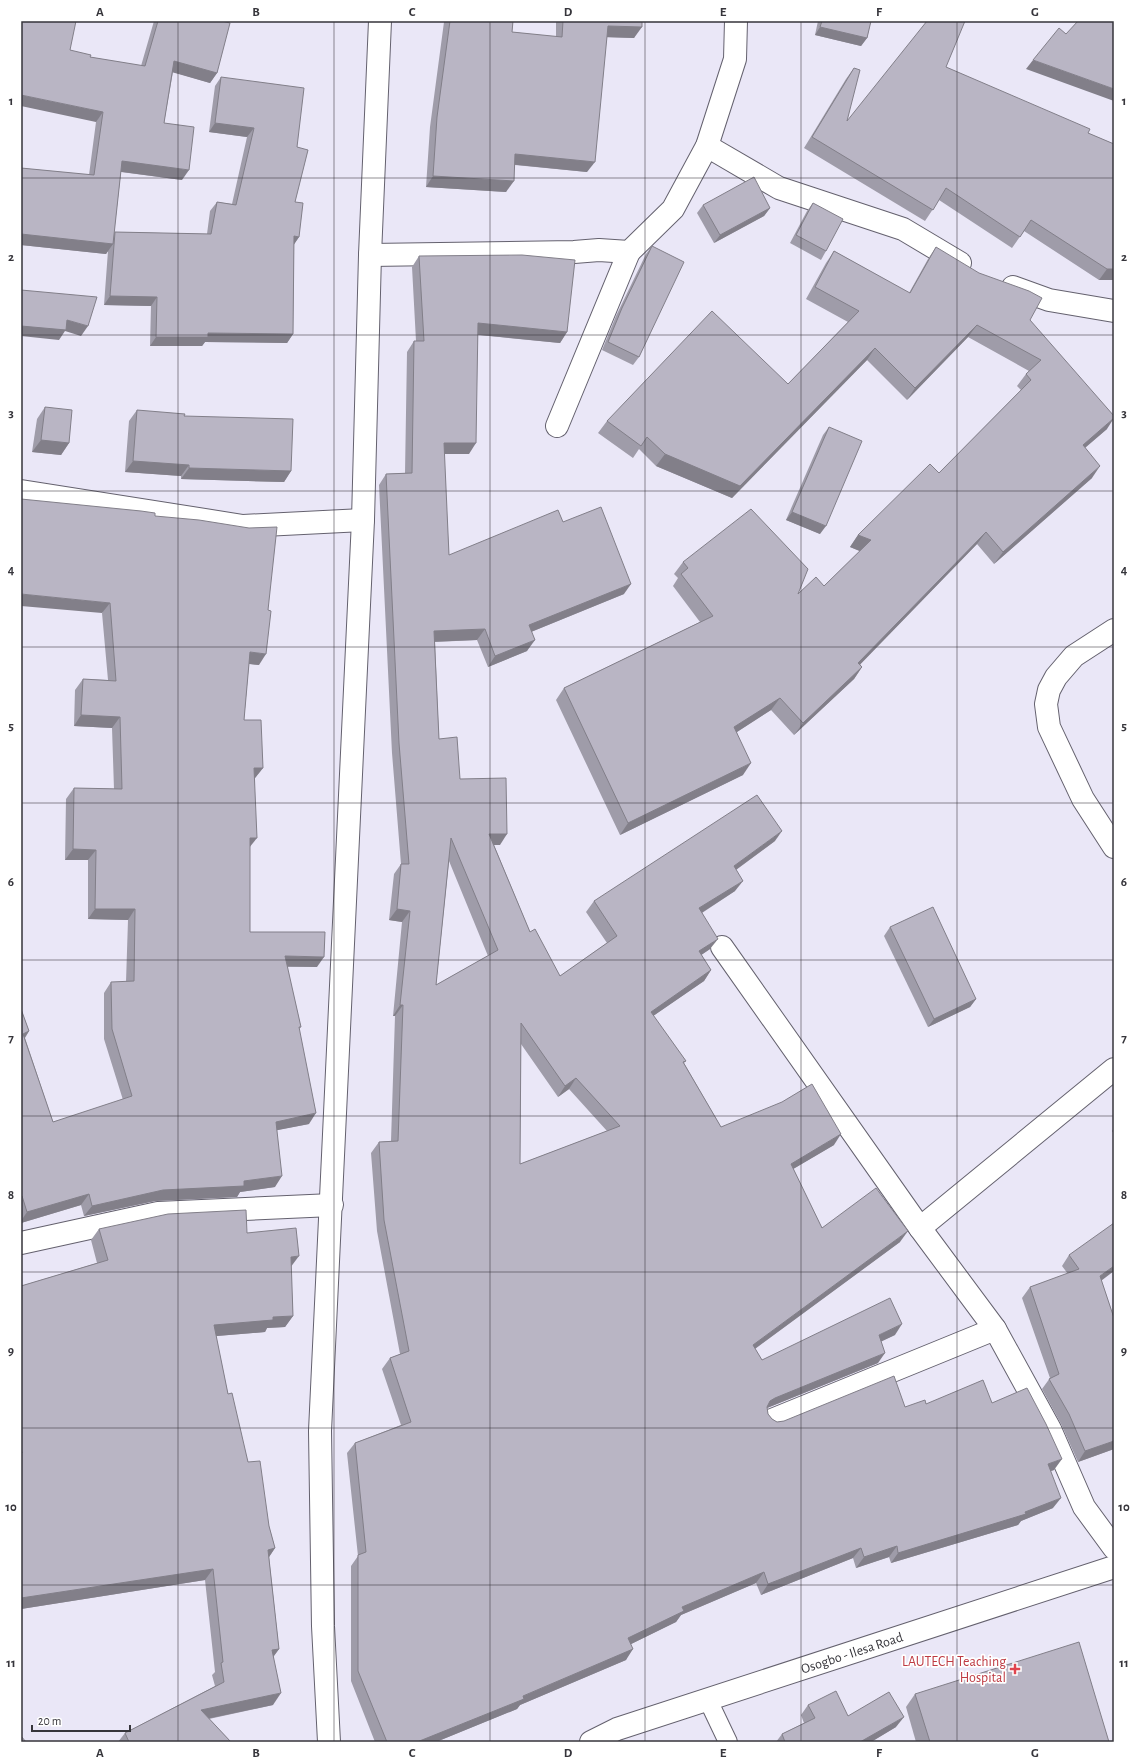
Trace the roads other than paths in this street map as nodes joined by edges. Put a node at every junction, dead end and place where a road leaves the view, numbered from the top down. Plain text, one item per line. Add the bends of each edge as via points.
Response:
1 (380, 21) edge
2 (736, 21) edge
3 (706, 146) junction
4 (629, 252) junction
5 (370, 255) junction
6 (1114, 311) edge
7 (557, 426) dead end
8 (21, 491) edge
9 (363, 520) junction
10 (1114, 630) edge
11 (1114, 846) edge
12 (722, 947) dead end
13 (1114, 1069) edge
14 (332, 1205) junction
15 (920, 1228) junction
16 (21, 1243) edge
17 (995, 1329) junction
18 (772, 1420) edge
19 (1114, 1548) edge
20 (1114, 1567) edge
21 (708, 1700) junction
22 (329, 1742) edge
23 (591, 1742) edge
24 (728, 1742) edge

1 - 5 street
2 - 3 street via 735,59
3 - 4 street via 673,209
3 - 6 street via 780,188 903,229 985,276 1049,300
4 - 5 street via 599,250
4 - 7 street
5 - 9 street
8 - 9 street via 243,526
9 - 14 street
10 - 11 street via 1074,656 1056,677 1049,690 1046,704 1049,727 1083,800
12 - 15 street
13 - 15 street
14 - 16 street via 158,1213
14 - 22 street via 320,1431 323,1626
15 - 17 street
17 - 18 street
17 - 19 street via 1050,1429 1084,1507
20 - 21 street, Osogbo - Ilesa Road
21 - 23 street, Osogbo - Ilesa Road via 617,1729
21 - 24 lane

